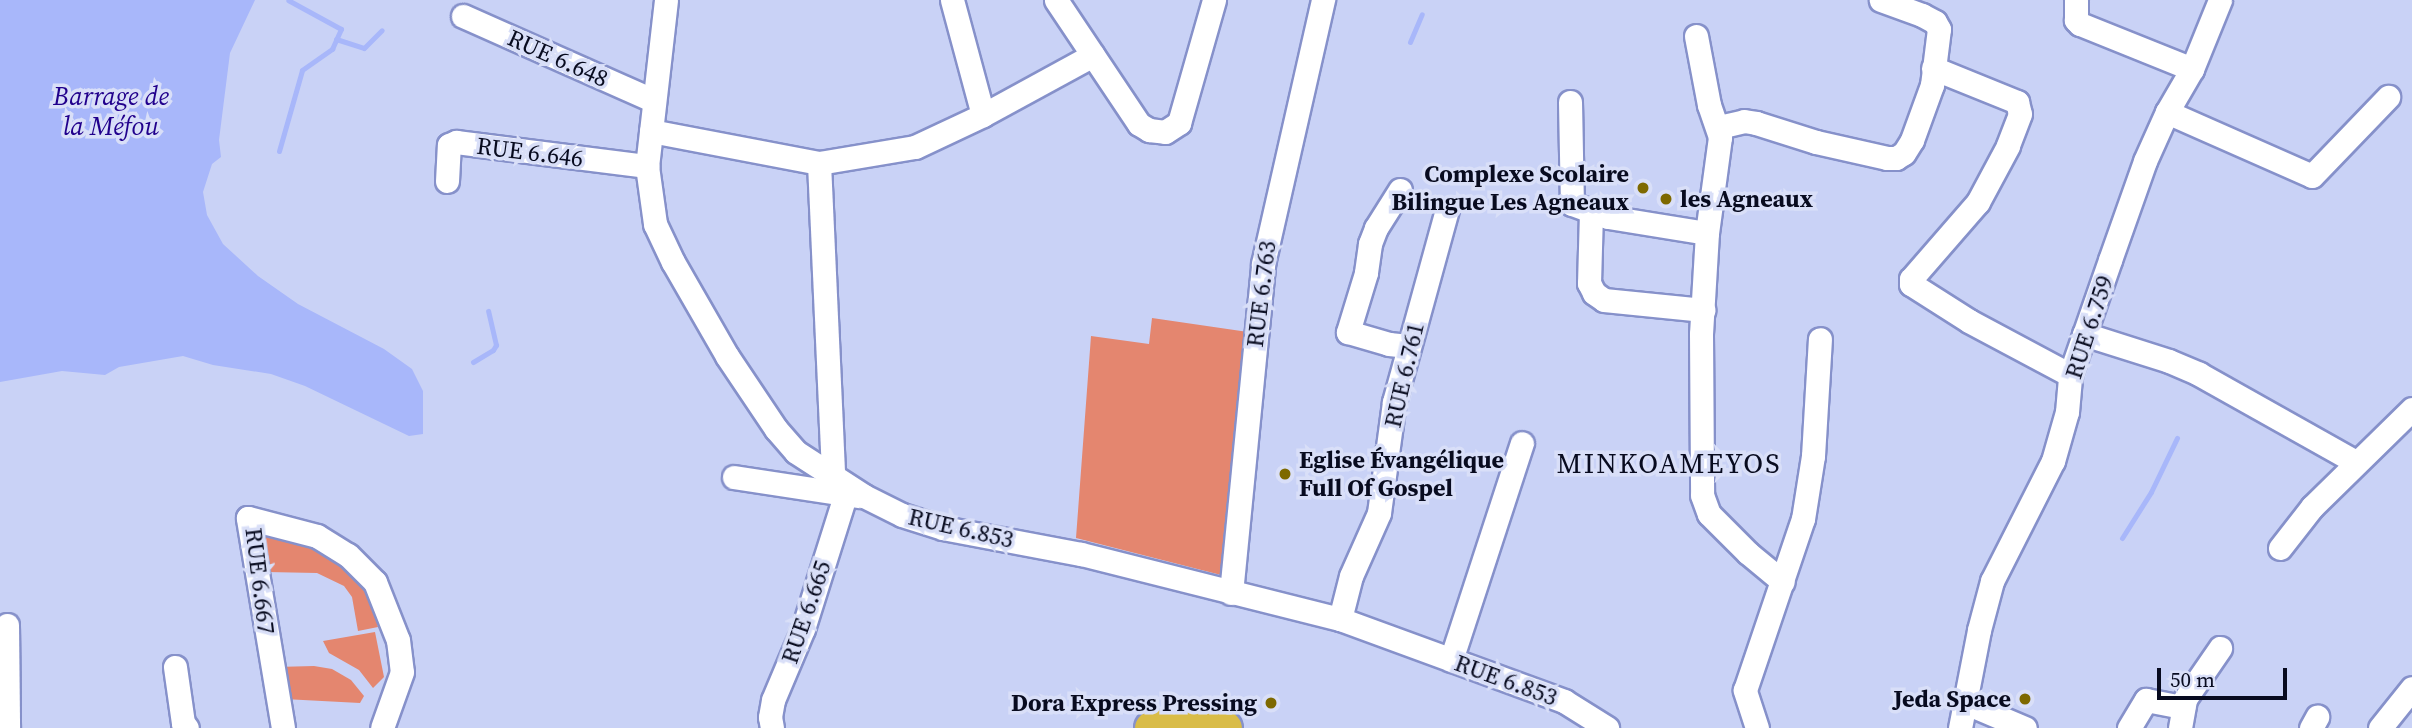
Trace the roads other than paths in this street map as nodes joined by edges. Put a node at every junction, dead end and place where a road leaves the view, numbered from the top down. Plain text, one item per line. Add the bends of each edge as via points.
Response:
1 (666, 0) edge
2 (952, 0) edge
3 (1056, 0) edge
4 (1214, 0) edge
5 (1323, 0) edge
6 (1881, 0) edge
7 (2076, 0) edge
8 (2220, 0) edge
9 (463, 16) dead end
10 (1696, 36) dead end
11 (1093, 55) junction
12 (1933, 68) junction
13 (2192, 69) junction
14 (2388, 97) dead end
15 (653, 100) junction
16 (1570, 102) dead end
17 (2167, 112) junction
18 (983, 115) junction
19 (1718, 127) junction
20 (651, 131) junction
21 (819, 163) junction
22 (647, 166) junction
23 (447, 181) dead end
24 (1400, 190) dead end
25 (1447, 210) dead end
26 (1591, 212) junction
27 (1707, 233) junction
28 (1704, 310) junction
29 (2084, 334) junction
30 (1820, 339) dead end
31 (1408, 346) junction
32 (2070, 375) junction
33 (2412, 409) edge
34 (1522, 443) dead end
35 (2356, 462) junction
36 (833, 476) junction
37 (734, 477) dead end
38 (854, 496) junction
39 (2280, 548) dead end
40 (1783, 582) junction
41 (1231, 593) junction
42 (1340, 619) junction
43 (7, 625) dead end
44 (2220, 648) dead end
45 (1451, 660) junction
46 (175, 667) dead end
47 (2412, 688) edge
48 (1966, 703) junction
49 (2182, 717) edge
50 (8, 728) edge
51 (187, 728) edge
52 (283, 728) edge
53 (382, 728) edge
54 (772, 728) edge
55 (1152, 728) edge
56 (1224, 728) edge
57 (1607, 728) edge
58 (1757, 728) edge
59 (1960, 728) edge
60 (2025, 728) edge
61 (2129, 728) edge
62 (2380, 728) edge

1 - 15 street, RUE 6.853
2 - 18 street
3 - 11 street
4 - 11 street via 1180,123 1165,132 1139,124
5 - 41 street, RUE 6.763 via 1263,264
6 - 12 street via 1935,22 1939,29
7 - 13 street via 2080,24
8 - 13 street, RUE 6.759
9 - 15 street, RUE 6.648
10 - 19 street via 1709,105
11 - 18 street
12 - 19 street via 1932,85 1912,140 1896,158 1816,142 1756,122
12 - 32 street via 2017,102 2020,114 1978,202 1911,284
13 - 17 street, RUE 6.759
14 - 17 street via 2312,176
15 - 20 street, RUE 6.853
16 - 26 street via 1571,201 1576,208
17 - 29 street, RUE 6.759
18 - 21 street via 915,147
19 - 27 street
20 - 21 street
20 - 22 street, RUE 6.853
21 - 36 street
22 - 23 street, RUE 6.646 via 456,142 449,145
22 - 36 street, RUE 6.853 via 655,224 702,316 776,429 796,452
24 - 31 street via 1373,236 1348,332
25 - 31 street, RUE 6.761
26 - 27 street
26 - 28 street via 1589,283 1594,293 1604,300
27 - 28 street
28 - 40 street via 1700,391 1704,506
29 - 32 street, RUE 6.759
29 - 35 street via 2199,374
30 - 40 street via 1811,478
31 - 42 street, RUE 6.761 via 1394,402 1379,513 1351,576
32 - 48 street, RUE 6.759 via 2067,412 2053,461 1992,581
33 - 35 street
34 - 45 street
35 - 39 street
36 - 38 street, RUE 6.853
37 - 38 street
38 - 41 street, RUE 6.853 via 943,527 1081,554
38 - 54 street, RUE 6.665 via 773,700
40 - 58 street via 1745,690
41 - 42 street, RUE 6.853
42 - 45 street, RUE 6.853
43 - 50 street
44 - 49 street via 2192,686
45 - 57 street, RUE 6.853 via 1564,701
46 - 51 street
47 - 62 street
48 - 59 street, RUE 6.759
48 - 60 street
49 - 61 street via 2146,700
52 - 53 street, RUE 6.667 via 248,518 317,536 348,555 375,582 398,640 402,672
55 - 56 highway

